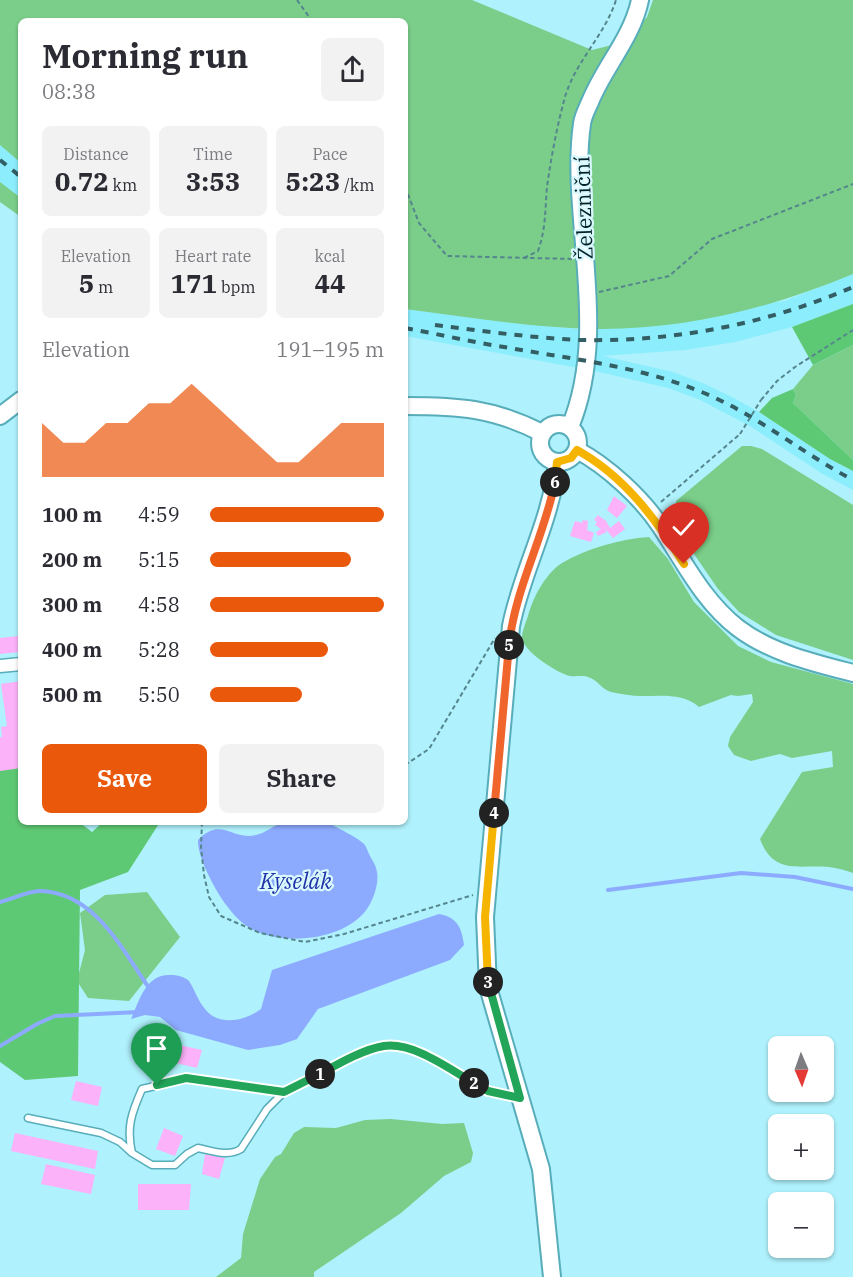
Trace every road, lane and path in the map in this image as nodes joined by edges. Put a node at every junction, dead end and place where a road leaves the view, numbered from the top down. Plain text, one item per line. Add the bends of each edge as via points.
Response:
1 (297, 0) edge
2 (616, 0) edge
3 (640, 0) edge
4 (310, 18) edge
5 (853, 184) edge
6 (408, 194) edge
7 (524, 258) junction
8 (585, 259) junction
9 (587, 294) junction
10 (853, 330) edge
11 (18, 402) edge
12 (408, 406) edge
13 (0, 416) edge
14 (570, 427) junction
15 (542, 433) junction
16 (577, 450) junction
17 (557, 462) junction
18 (650, 512) junction
19 (511, 626) junction
20 (18, 664) edge
21 (0, 666) edge
22 (853, 673) edge
23 (408, 763) edge
24 (202, 825) edge
25 (487, 891) junction
26 (284, 1092) junction
27 (520, 1098) junction
28 (28, 1118) dead end
29 (132, 1153) junction
30 (552, 1277) edge

1 - 4 path
2 - 7 path via 566,94 547,187 543,239 538,251
3 - 8 street, Železniční via 624,42 598,82 582,122 579,168
5 - 9 path via 712,239 669,276
6 - 7 path via 419,223 447,256
7 - 8 path
8 - 9 street, Železniční
9 - 14 street, Železniční via 588,357 580,403
10 - 18 path, bridge via 777,381 740,434
11 - 13 street
12 - 15 street via 494,413
14 - 15 street via 555,424
14 - 16 street via 578,440
15 - 17 street via 542,452
16 - 17 street via 571,458
16 - 18 street via 590,457
17 - 19 street via 553,494
18 - 22 street via 706,595 738,628 766,645
19 - 23 path via 501,630 483,656 429,748
19 - 25 street
20 - 21 street
24 - 25 path via 201,848 209,897 221,916 260,933 305,942
25 - 27 street via 488,987
26 - 27 lane via 348,1059 383,1046 400,1046 415,1050 488,1091
26 - 29 lane via 235,1153 198,1148 175,1165 152,1165
26 - 29 lane via 186,1078 142,1089 128,1137
27 - 30 street via 541,1169
28 - 29 lane via 101,1133

